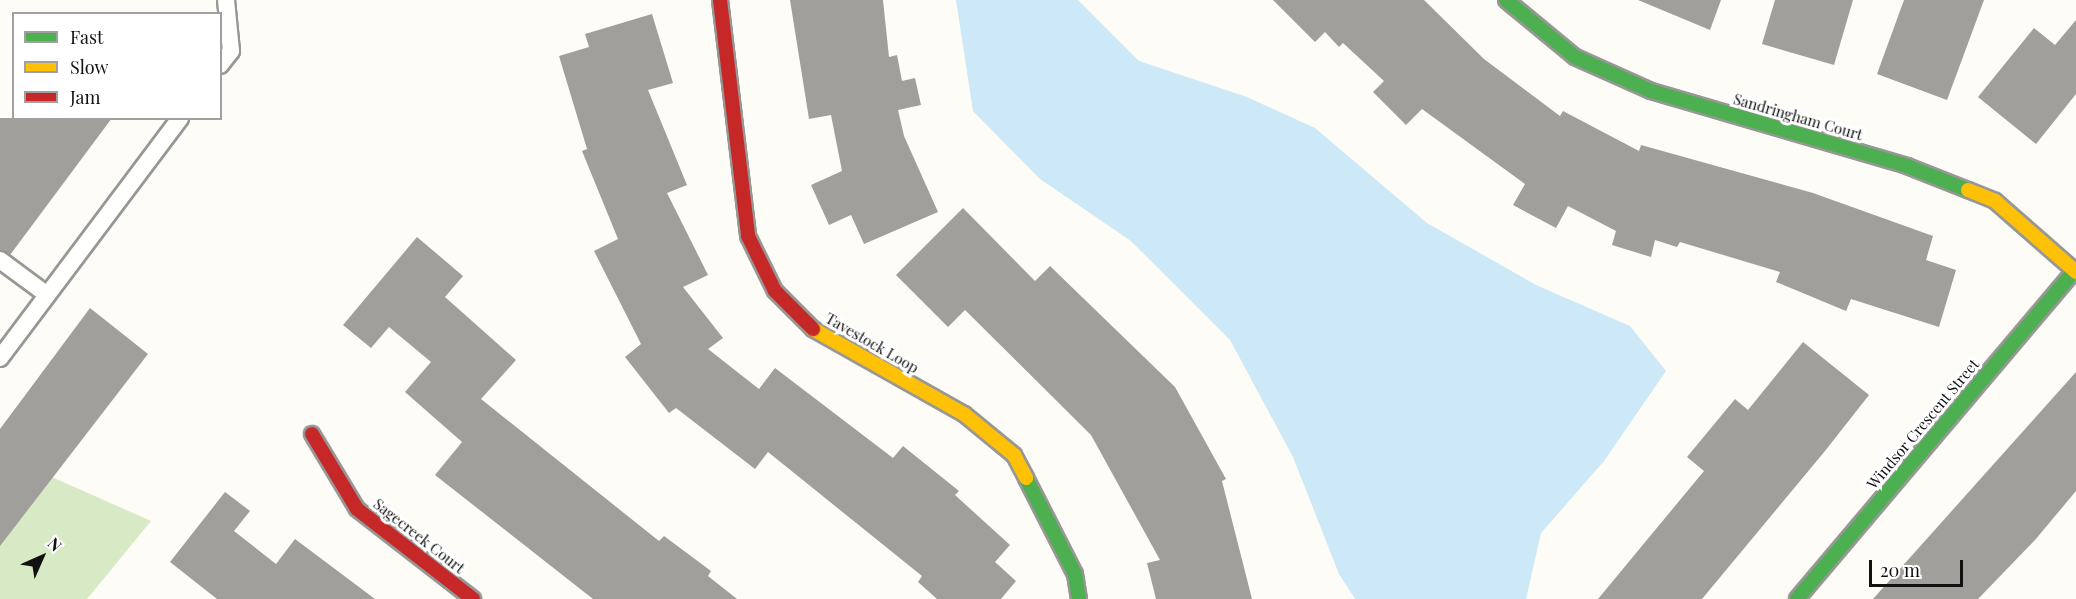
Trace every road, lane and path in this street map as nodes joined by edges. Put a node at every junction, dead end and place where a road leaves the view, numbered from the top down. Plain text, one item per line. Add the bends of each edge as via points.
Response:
1 (226, 0) edge
2 (720, 0) edge
3 (1506, 0) edge
4 (222, 62) edge
5 (178, 120) edge
6 (0, 260) edge
7 (2075, 272) edge
8 (46, 294) junction
9 (0, 358) edge
10 (312, 434) dead end
11 (473, 599) edge
12 (1079, 599) edge
13 (1797, 599) edge

1 - 4 lane via 231,51
2 - 12 street, Tavestock Loop via 748,236 775,291 812,328 964,414 1014,455 1075,574
3 - 7 street, Sandringham Court via 1575,57 1651,91 1907,166 1995,201
5 - 8 lane
6 - 8 lane
7 - 13 street, Windsor Crescent Street
8 - 9 lane
10 - 11 street, Sagecreek Court via 357,509

